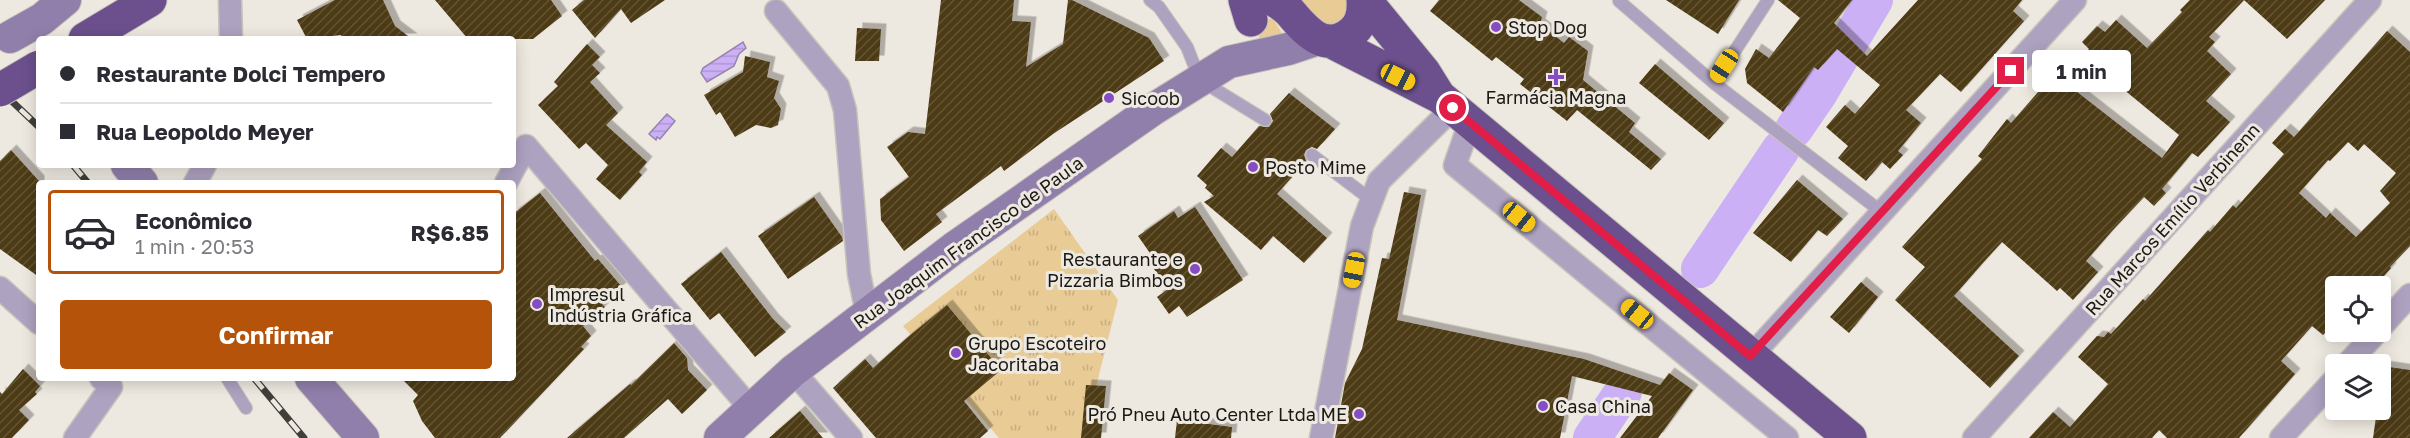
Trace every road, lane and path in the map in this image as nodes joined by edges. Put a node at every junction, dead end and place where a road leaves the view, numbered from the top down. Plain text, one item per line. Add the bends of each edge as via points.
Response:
1 (65, 0) edge
2 (76, 0) edge
3 (150, 0) edge
4 (230, 0) edge
5 (1150, 0) edge
6 (1768, 0) edge
7 (2075, 0) edge
8 (2370, 0) edge
9 (1619, 1) edge
10 (1269, 5) edge
11 (776, 11) dead end
12 (1357, 18) edge
13 (5, 33) edge
14 (77, 36) edge
15 (90, 36) edge
16 (231, 36) edge
17 (1229, 62) junction
18 (36, 65) edge
19 (36, 70) edge
20 (1200, 80) junction
21 (1714, 83) junction
22 (0, 90) edge
23 (1454, 109) junction
24 (1264, 120) dead end
25 (1312, 155) dead end
26 (516, 164) edge
27 (130, 168) edge
28 (140, 180) edge
29 (1370, 199) junction
30 (1883, 213) junction
31 (0, 288) edge
32 (2410, 295) edge
33 (867, 314) junction
34 (2391, 316) edge
35 (36, 320) edge
36 (2368, 342) edge
37 (2356, 354) edge
38 (1750, 356) junction
39 (793, 371) junction
40 (109, 381) edge
41 (229, 381) edge
42 (314, 381) edge
43 (2325, 390) edge
44 (246, 408) dead end
45 (751, 409) junction
46 (75, 438) edge
47 (363, 438) edge
48 (720, 438) edge
49 (851, 438) edge
50 (1321, 438) edge
51 (1787, 438) edge
52 (1850, 438) edge
53 (1974, 438) edge
54 (2281, 438) edge

1 - 13 street via 42,19
2 - 14 street
3 - 15 highway
4 - 16 street
5 - 20 lane via 1187,47
6 - 21 lane
7 - 30 street
8 - 53 street, Rua Marcos Emílio Verbinenn
9 - 21 lane
10 - 12 highway via 1306,32
10 - 17 street
11 - 33 street via 838,86 842,97 859,274
12 - 17 street, Rua Joaquim Francisco de Paula via 1288,49
12 - 23 highway
12 - 23 highway via 1424,72
13 - 18 street
17 - 20 street, Rua Joaquim Francisco de Paula
19 - 22 highway, bridge
20 - 24 lane
20 - 33 street, Rua Joaquim Francisco de Paula via 963,242
21 - 30 lane
23 - 29 street via 1379,181
23 - 38 highway
23 - 51 street via 1455,165
25 - 29 lane
26 - 45 street via 526,146
27 - 28 street
29 - 50 street
30 - 38 street
31 - 35 street
32 - 34 street
33 - 39 street, Rua Joaquim Francisco de Paula
36 - 37 street
38 - 52 highway
39 - 45 street, Rua Joaquim Francisco de Paula
39 - 49 street
40 - 46 street
41 - 44 lane
42 - 47 street
43 - 54 street
45 - 48 street, Rua Joaquim Francisco de Paula

